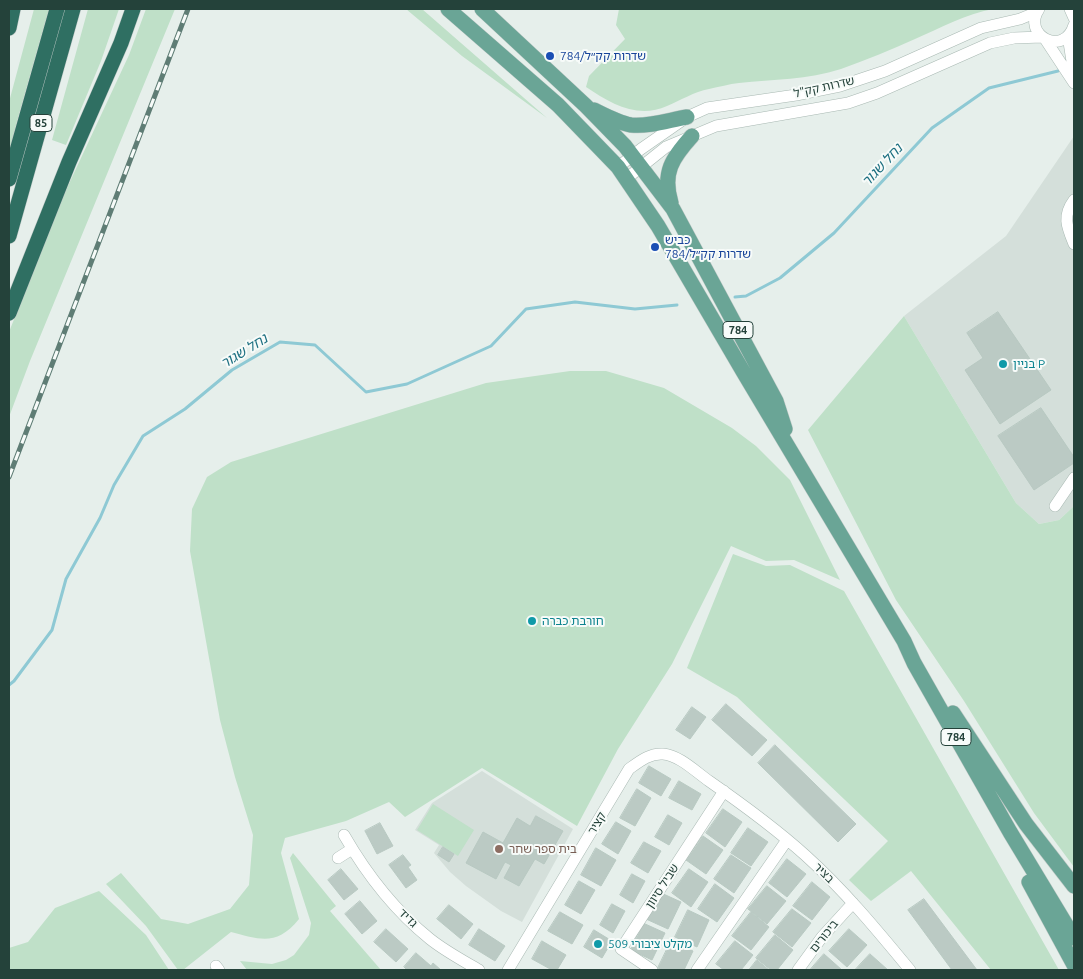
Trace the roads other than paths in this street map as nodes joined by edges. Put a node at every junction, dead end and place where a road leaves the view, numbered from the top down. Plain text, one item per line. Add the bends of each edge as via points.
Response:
1 (13, 9) edge
2 (57, 9) edge
3 (73, 9) edge
4 (133, 9) edge
5 (448, 9) edge
6 (482, 9) edge
7 (1070, 9) edge
8 (1038, 10) edge
9 (1074, 18) edge
10 (9, 28) edge
11 (1072, 30) edge
12 (1044, 38) junction
13 (1074, 74) edge
14 (1074, 83) edge
15 (586, 106) junction
16 (687, 117) junction
17 (692, 136) junction
18 (637, 161) junction
19 (622, 173) junction
20 (9, 179) edge
21 (1074, 200) edge
22 (673, 209) junction
23 (9, 236) edge
24 (1074, 244) edge
25 (9, 313) edge
26 (794, 454) junction
27 (1074, 478) edge
28 (1055, 506) dead end
29 (904, 641) junction
30 (724, 791) junction
31 (1010, 832) junction
32 (344, 835) dead end
33 (788, 840) junction
34 (352, 849) junction
35 (338, 858) dead end
36 (1074, 886) edge
37 (853, 903) junction
38 (1074, 938) edge
39 (1074, 965) edge
40 (908, 969) edge
41 (479, 970) edge
42 (508, 970) edge
43 (652, 970) edge
44 (697, 970) edge
45 (798, 970) edge

1 - 10 highway
2 - 20 highway, 85
3 - 23 highway, 85
4 - 25 highway
5 - 19 main road, 784 via 558,105
6 - 15 main road, 784
7 - 9 street
8 - 12 street via 1035,26
8 - 16 street, שדרות קק"ל via 1020,19 981,28 885,71 840,86 723,104
11 - 12 street, שדרות קק"ל via 1059,41
11 - 13 street
12 - 14 street
12 - 17 street, שדרות קק"ל via 1014,38 990,43 848,104 716,126
15 - 16 main road via 631,125
15 - 18 main road, 784
16 - 18 street, שדרות קק"ל
17 - 18 street, שדרות קק"ל
17 - 22 main road via 676,154 670,168 667,185
18 - 19 street, שדרות קק"ל
18 - 22 main road, 784
19 - 26 main road, 784 via 658,226
21 - 24 street via 1066,223
22 - 26 main road, 784 via 776,401
26 - 29 main road, 784
27 - 28 street
29 - 31 main road, 784
29 - 36 main road via 1026,824
30 - 33 street, בציר
30 - 42 street, קציר via 676,758 664,754 650,756 629,769
30 - 43 street, שביל סיוון via 621,949
31 - 38 main road, 784
31 - 39 main road via 1016,859
32 - 34 street, גדיד
33 - 37 street, בציר
33 - 44 street
34 - 35 street
34 - 41 street, גדיד via 371,878 410,921 430,939
37 - 40 street, בציר
37 - 45 street, ביכורים

